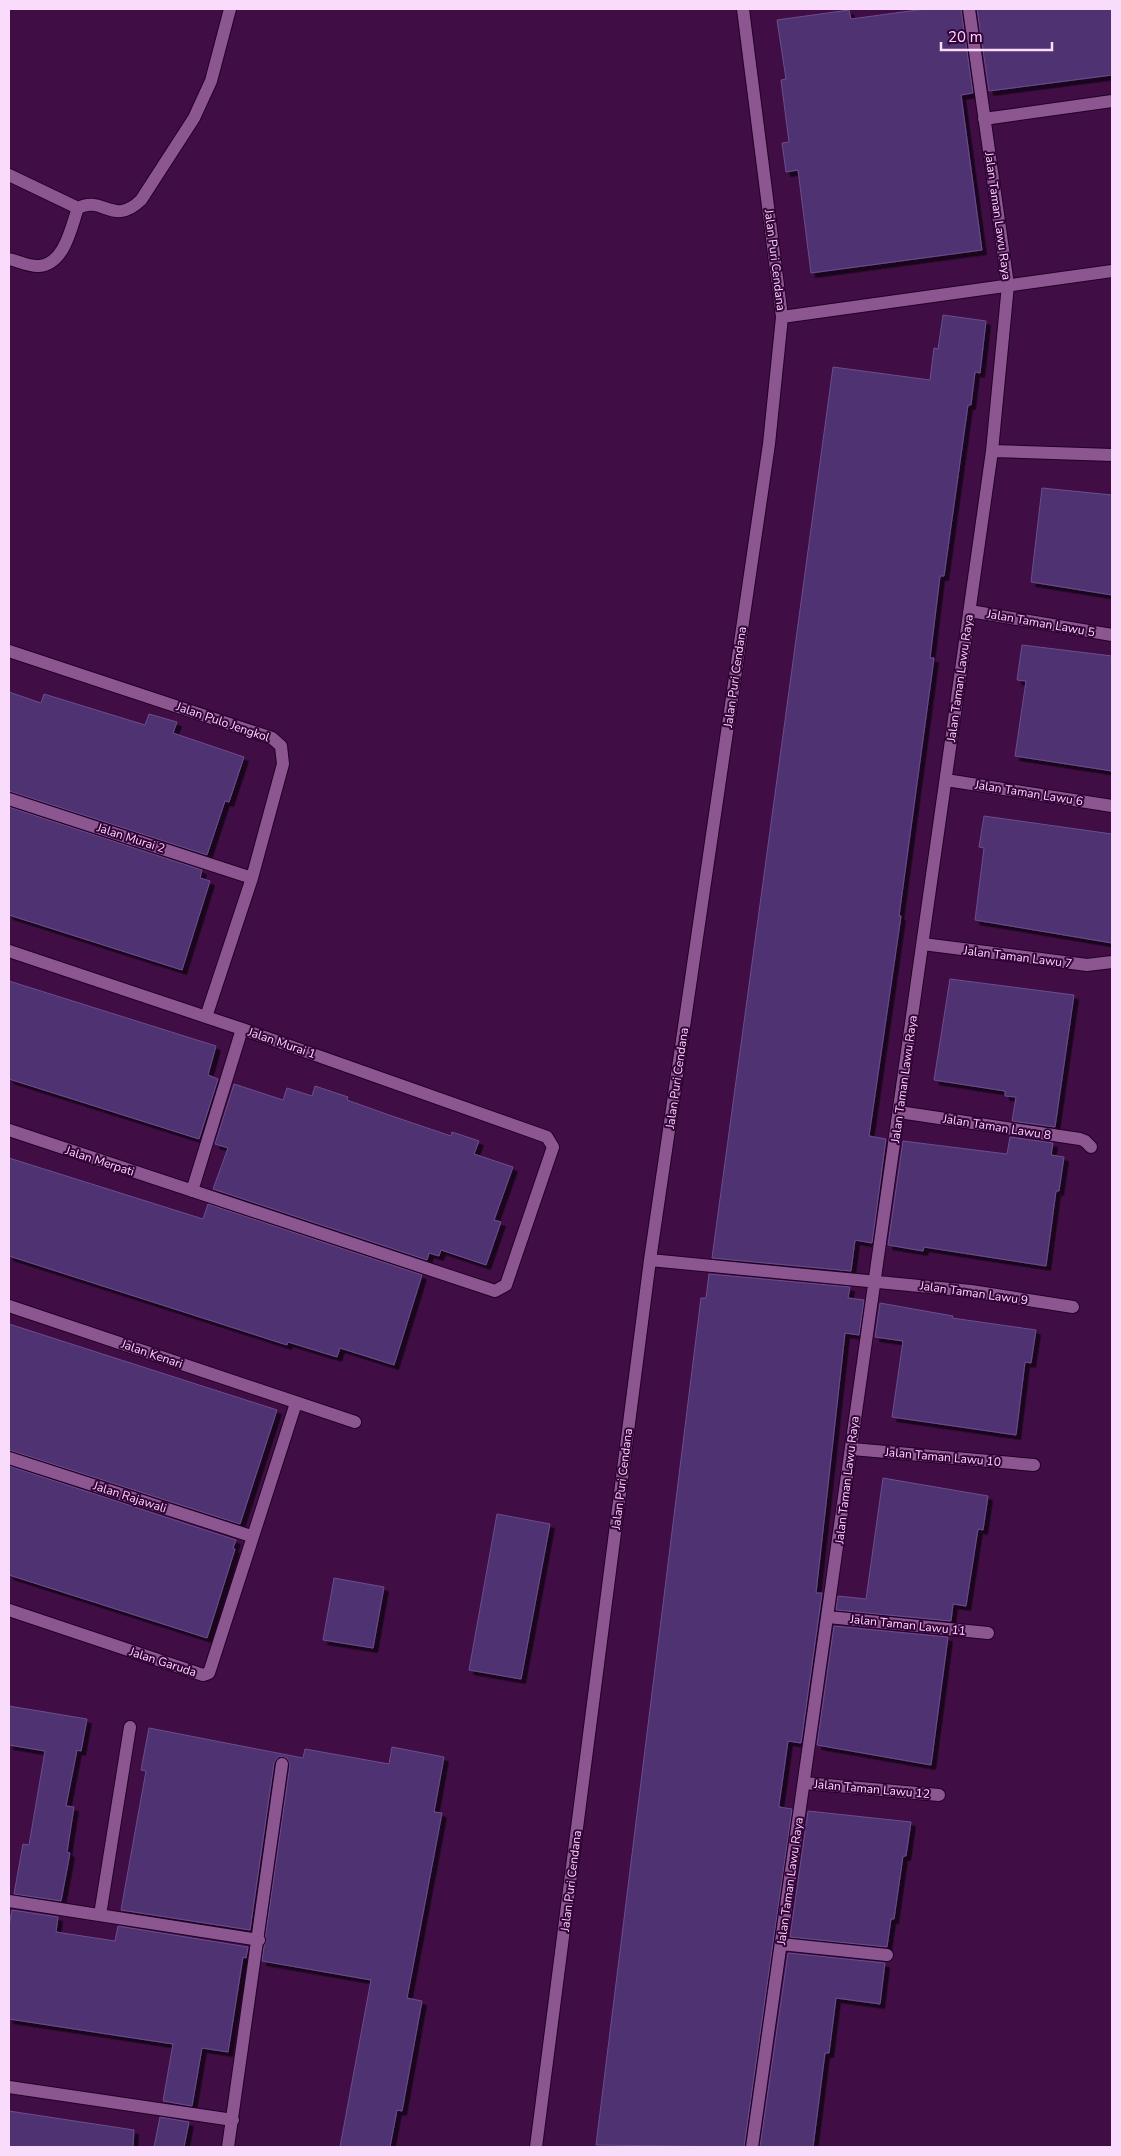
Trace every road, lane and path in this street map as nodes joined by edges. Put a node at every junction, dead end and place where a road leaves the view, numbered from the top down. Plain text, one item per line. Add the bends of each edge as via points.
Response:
1 (230, 9) edge
2 (743, 9) edge
3 (969, 9) edge
4 (1112, 101) edge
5 (984, 119) junction
6 (9, 175) edge
7 (78, 208) junction
8 (9, 259) edge
9 (1112, 271) edge
10 (1008, 286) junction
11 (782, 316) junction
12 (992, 451) junction
13 (1112, 455) edge
14 (970, 611) junction
15 (1112, 635) edge
16 (9, 651) edge
17 (946, 780) junction
18 (9, 799) edge
19 (1112, 806) edge
20 (252, 878) junction
21 (923, 944) junction
22 (9, 951) edge
23 (1112, 962) edge
24 (206, 1017) junction
25 (242, 1029) junction
26 (899, 1112) junction
27 (9, 1130) edge
28 (552, 1143) joint
29 (1091, 1147) dead end
30 (192, 1191) junction
31 (650, 1260) junction
32 (875, 1281) junction
33 (9, 1306) edge
34 (1073, 1307) dead end
35 (296, 1403) junction
36 (355, 1422) dead end
37 (852, 1449) junction
38 (9, 1458) edge
39 (1034, 1465) dead end
40 (251, 1536) junction
41 (9, 1610) edge
42 (828, 1617) junction
43 (988, 1633) dead end
44 (130, 1727) dead end
45 (282, 1764) dead end
46 (804, 1783) junction
47 (939, 1795) dead end
48 (9, 1901) edge
49 (100, 1915) junction
50 (259, 1940) junction
51 (781, 1944) junction
52 (888, 1955) dead end
53 (9, 2087) edge
54 (233, 2120) junction
55 (228, 2147) edge
56 (536, 2147) edge
57 (752, 2147) edge

1 - 7 street via 211,81 197,111 141,200 130,210 120,212 86,204
2 - 11 street, Jalan Puri Cendana
3 - 5 street, Jalan Taman Lawu Raya
4 - 5 street
5 - 10 street, Jalan Taman Lawu Raya
6 - 7 street
7 - 8 street via 62,251 52,262 39,266
9 - 10 street
10 - 11 street
10 - 12 street, Jalan Taman Lawu Raya
11 - 31 street, Jalan Puri Cendana via 768,454
12 - 13 street
12 - 14 street, Jalan Taman Lawu Raya
14 - 15 street, Jalan Taman Lawu 5
14 - 17 street, Jalan Taman Lawu Raya
16 - 20 street, Jalan Pulo Jengkol via 277,741 283,752 283,764
17 - 19 street, Jalan Taman Lawu 6
17 - 21 street, Jalan Taman Lawu Raya
18 - 20 street, Jalan Murai 2
20 - 24 street, Jalan Pulo Jengkol
21 - 23 street, Jalan Taman Lawu 7 via 1087,965
21 - 26 street, Jalan Taman Lawu Raya
22 - 24 street, Jalan Murai 1
24 - 25 street, Jalan Murai 1
25 - 28 street, Jalan Murai 1 via 547,1136
25 - 30 street
26 - 29 street, Jalan Taman Lawu 8 via 1080,1139
26 - 32 street, Jalan Taman Lawu Raya
27 - 30 street, Jalan Merpati
28 - 30 street, Jalan Merpati via 506,1285 496,1291
31 - 32 street, Jalan Taman Lawu 9
31 - 56 street, Jalan Puri Cendana
32 - 34 street, Jalan Taman Lawu 9 via 971,1291
32 - 37 street, Jalan Taman Lawu Raya
33 - 35 street, Jalan Kenari
35 - 36 street, Jalan Kenari
35 - 40 street
37 - 39 street, Jalan Taman Lawu 10
37 - 42 street, Jalan Taman Lawu Raya
38 - 40 street, Jalan Rajawali
40 - 41 street, Jalan Garuda via 210,1672 206,1675
42 - 43 street, Jalan Taman Lawu 11
42 - 46 street, Jalan Taman Lawu Raya
44 - 49 street
45 - 50 street
46 - 47 street, Jalan Taman Lawu 12
46 - 51 street, Jalan Taman Lawu Raya
48 - 49 street
49 - 50 street
50 - 54 street
51 - 52 street
51 - 57 street, Jalan Taman Lawu Raya
53 - 54 street
54 - 55 street

